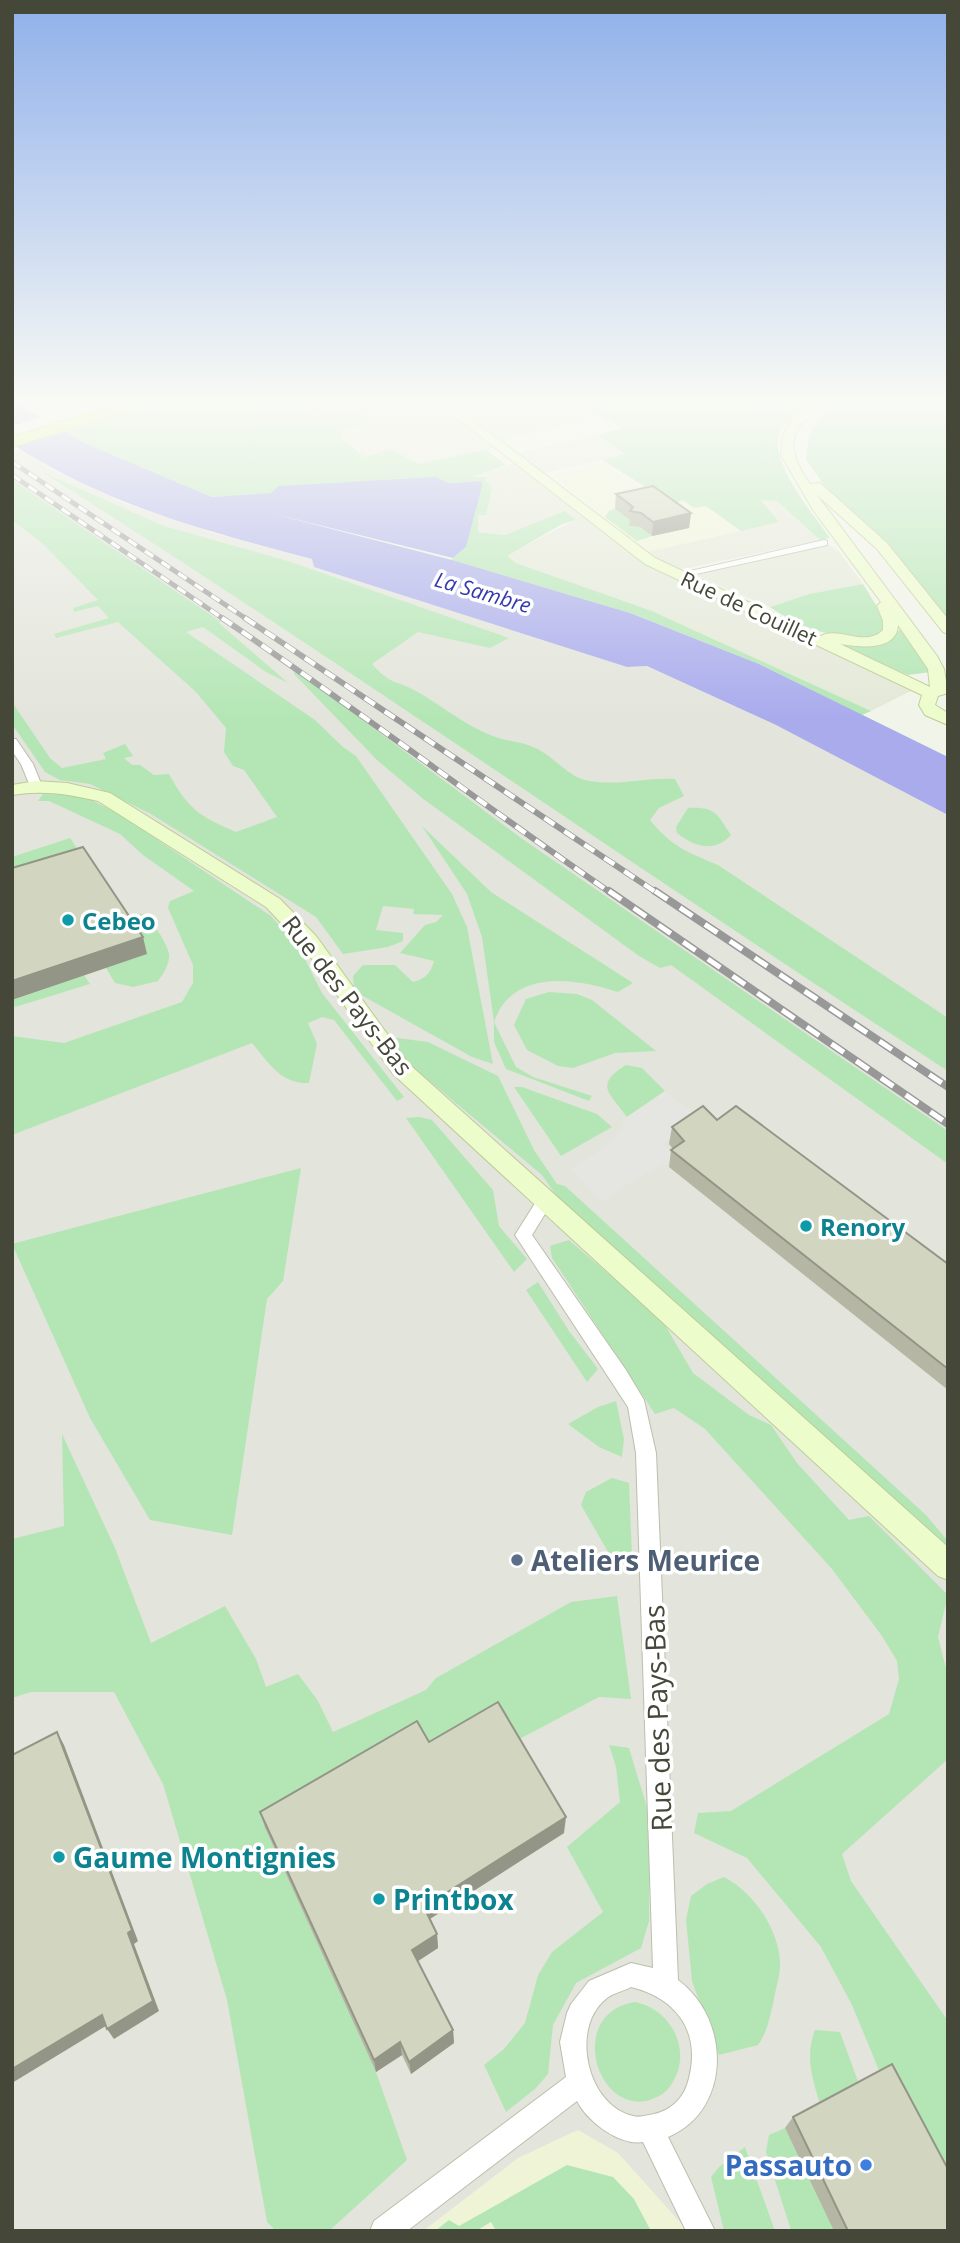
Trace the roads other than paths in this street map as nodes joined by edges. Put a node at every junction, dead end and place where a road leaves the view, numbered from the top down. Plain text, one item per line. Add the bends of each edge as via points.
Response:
1 (580, 509) edge
2 (819, 509) edge
3 (839, 509) edge
4 (824, 543) dead end
5 (678, 575) junction
6 (872, 581) junction
7 (774, 620) junction
8 (948, 629) edge
9 (939, 690) edge
10 (948, 720) edge
11 (12, 742) edge
12 (36, 786) junction
13 (12, 790) edge
14 (545, 1201) junction
15 (948, 1566) edge
16 (666, 1985) junction
17 (580, 2083) junction
18 (651, 2131) junction
19 (384, 2231) edge
20 (701, 2231) edge

1 - 5 main road, Rue de Couillet via 650,561
2 - 6 main road
3 - 8 main road via 882,546
4 - 5 street
5 - 7 main road, Rue de Couillet
6 - 7 main road via 893,626 885,638 852,642
6 - 9 main road via 929,656
7 - 9 main road, Rue de Couillet
9 - 10 main road via 927,705
11 - 12 street
12 - 13 main road, Rue des Pays-Bas
12 - 14 main road, Rue des Pays-Bas via 104,797 273,903 290,917 401,1069
14 - 15 main road, Rue des Pays-Bas
14 - 16 street, Rue des Pays-Bas via 523,1235 613,1363 637,1406 646,1453
16 - 17 street via 631,1975 598,1988 585,2002 572,2040
16 - 18 street via 683,1998 695,2017 706,2062 692,2104 677,2119
17 - 18 street via 605,2116 622,2126
17 - 19 street
18 - 20 street

